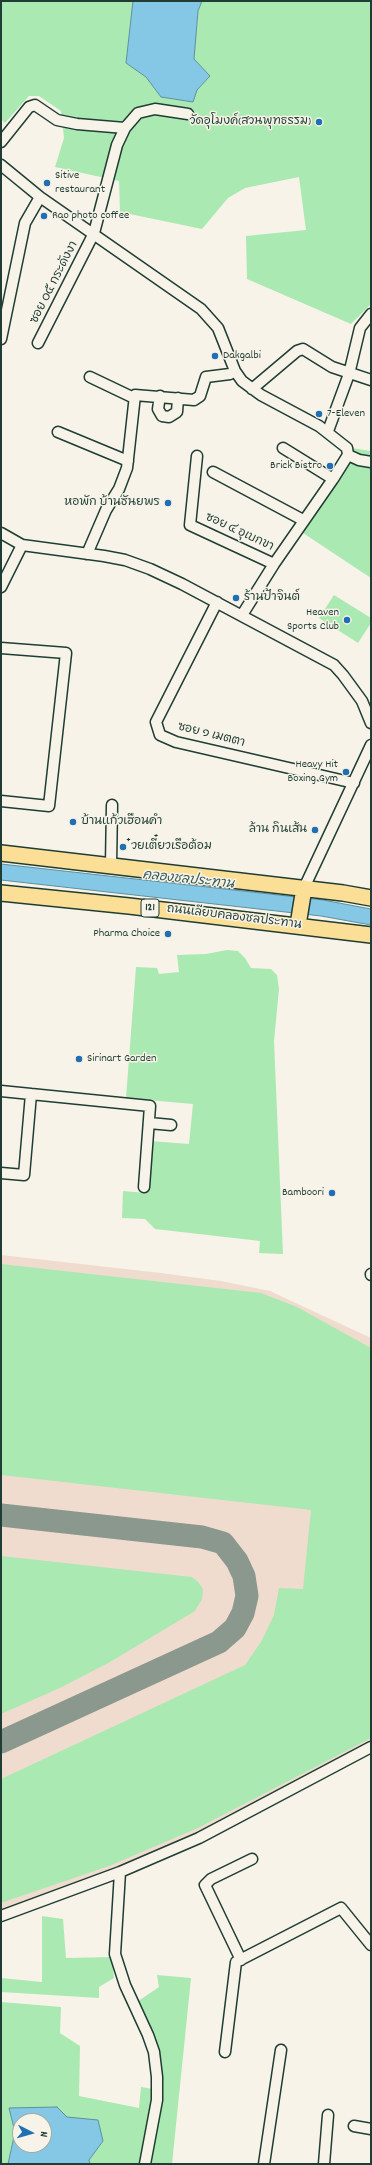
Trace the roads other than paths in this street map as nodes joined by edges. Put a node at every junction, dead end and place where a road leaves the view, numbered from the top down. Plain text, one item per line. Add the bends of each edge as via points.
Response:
1 (188, 114) dead end
2 (124, 128) junction
3 (1, 142) edge
4 (1, 165) edge
5 (40, 197) junction
6 (94, 233) junction
7 (371, 314) edge
8 (4, 315) edge
9 (1, 339) edge
10 (38, 344) dead end
11 (235, 371) junction
12 (349, 374) junction
13 (90, 377) dead end
14 (371, 380) edge
15 (252, 389) junction
16 (160, 396) junction
17 (134, 398) junction
18 (178, 398) junction
19 (328, 431) junction
20 (58, 432) dead end
21 (283, 448) dead end
22 (348, 455) junction
23 (197, 456) dead end
24 (128, 461) junction
25 (371, 462) edge
26 (213, 472) dead end
27 (333, 479) junction
28 (303, 520) junction
29 (1, 533) edge
30 (22, 545) junction
31 (87, 554) junction
32 (274, 564) junction
33 (1, 587) edge
34 (217, 602) junction
35 (242, 615) junction
36 (1, 648) edge
37 (371, 723) edge
38 (371, 745) edge
39 (354, 783) junction
40 (1, 801) edge
41 (112, 805) dead end
42 (1, 853) edge
43 (111, 865) junction
44 (303, 891) junction
45 (1, 893) edge
46 (371, 898) edge
47 (299, 920) junction
48 (371, 935) edge
49 (1, 1091) edge
50 (31, 1094) junction
51 (149, 1123) junction
52 (171, 1125) dead end
53 (1, 1173) edge
54 (144, 1186) dead end
55 (371, 1747) edge
56 (252, 1859) dead end
57 (120, 1872) junction
58 (1, 1916) edge
59 (371, 1945) edge
60 (241, 1960) junction
61 (281, 2050) dead end
62 (225, 2052) dead end
63 (328, 2115) dead end
64 (354, 2126) dead end
65 (371, 2129) edge
66 (145, 2164) edge
67 (264, 2164) edge
68 (324, 2164) edge

1 - 2 street via 155,109 138,113
2 - 3 street via 58,120 35,105 29,107
2 - 6 street, ซอย ๐๕ กระดังงา via 117,145
4 - 5 street
5 - 6 street
5 - 8 street via 25,223
6 - 10 street, ซอย ๐๕ กระดังงา
6 - 11 street via 212,319
7 - 12 street via 360,328
8 - 9 street
11 - 15 street
11 - 18 street via 206,377 198,398
12 - 14 street
12 - 15 street via 303,349 297,351
12 - 19 street
13 - 17 street
15 - 19 street
16 - 17 street via 138,394
16 - 18 street
16 - 18 street via 158,409 162,416 170,417 177,412
17 - 24 street
19 - 22 street via 347,448
20 - 24 street
21 - 27 street
22 - 25 street
22 - 27 street
23 - 32 street, ซอย ๔ อุเบกขา via 190,525
24 - 31 street via 119,489 106,510
26 - 28 street
27 - 28 street
28 - 32 street
29 - 30 street
30 - 31 street
30 - 33 street
31 - 34 street via 125,560 150,569
32 - 35 street
34 - 35 street
34 - 39 street, ซอย ๑ เมตตา via 156,722 160,735 176,742
35 - 37 street via 334,665 362,701
36 - 40 street via 66,653 49,806
38 - 39 street
39 - 44 street
41 - 43 street
42 - 43 main road
43 - 44 main road
44 - 46 main road via 343,892
44 - 47 main road
45 - 47 main road, ถนนเลียบคลองชลประทาน / 121
47 - 48 main road, ถนนเลียบคลองชลประทาน / 121
49 - 50 street
50 - 51 street via 150,1106
50 - 53 street via 24,1175
51 - 52 street
51 - 54 street
55 - 57 street via 199,1838
56 - 60 street via 211,1878 205,1885
57 - 58 street
57 - 66 street via 115,1954 125,1985 154,2052 157,2076 157,2100
59 - 60 street via 341,1908
60 - 62 street via 236,1962
61 - 67 street
63 - 68 street
64 - 65 street

